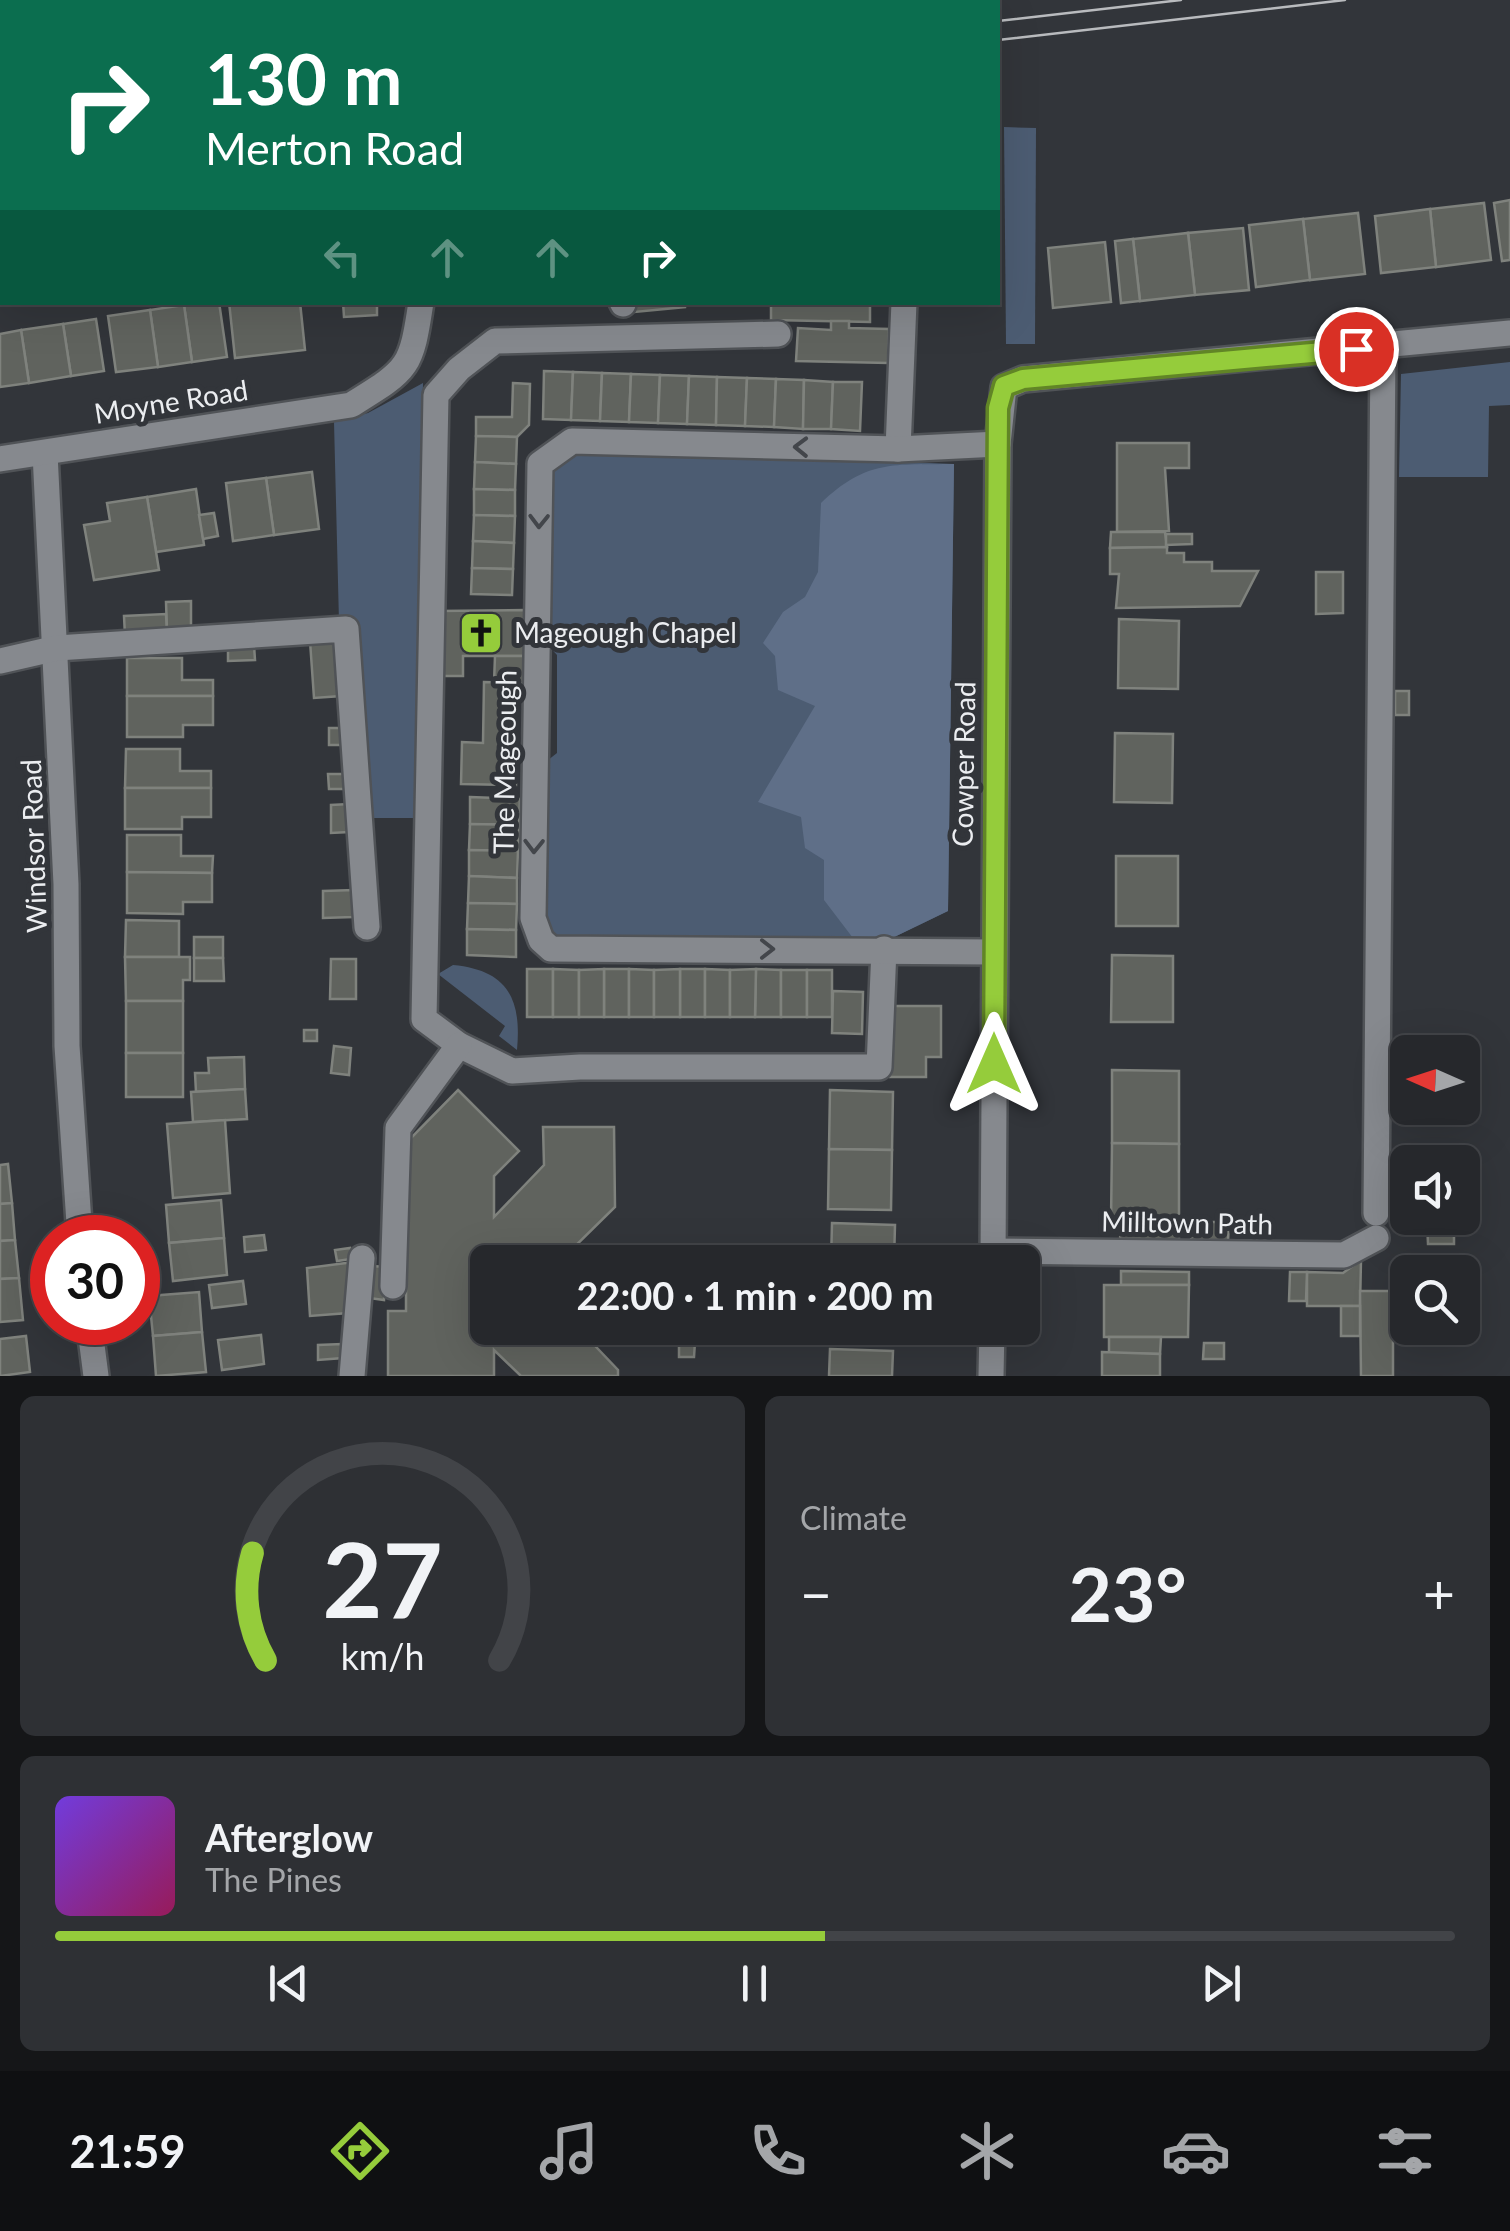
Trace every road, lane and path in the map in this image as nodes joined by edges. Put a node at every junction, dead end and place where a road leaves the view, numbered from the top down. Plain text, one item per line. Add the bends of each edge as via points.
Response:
1 (421, 305) edge
2 (904, 305) edge
3 (1510, 333) edge
4 (778, 334) dead end
5 (1383, 346) junction
6 (998, 444) junction
7 (898, 450) junction
8 (45, 453) junction
9 (0, 459) edge
10 (57, 648) junction
11 (0, 661) edge
12 (367, 928) dead end
13 (884, 949) junction
14 (994, 952) junction
15 (459, 1045) junction
16 (78, 1215) edge
17 (993, 1245) edge
18 (1040, 1257) edge
19 (362, 1258) dead end
20 (393, 1286) dead end
21 (92, 1345) edge
22 (992, 1345) edge
23 (96, 1376) edge
24 (352, 1376) edge
25 (991, 1376) edge

1 - 8 street, Moyne Road via 413,357 396,377 351,404
2 - 7 street
3 - 5 street
4 - 15 street via 496,342 436,395 424,1020
5 - 6 street, Cowper Road via 1023,379 1004,386
5 - 18 street, Milltown Path via 1376,1225 1344,1255
6 - 7 street, The Mageough
6 - 14 street, Cowper Road
7 -> 13 street, The Mageough via 572,441 540,464 532,918 541,940 552,949
8 - 9 street, Moyne Road
8 - 10 street, Windsor Road
10 - 11 street
10 - 12 street via 346,629
10 - 16 street, Windsor Road via 67,1046
13 - 14 street, The Mageough
13 - 15 street via 878,1067 512,1071
14 - 17 street, Cowper Road
15 - 20 street via 398,1128
19 - 24 street
21 - 23 street
22 - 25 street

